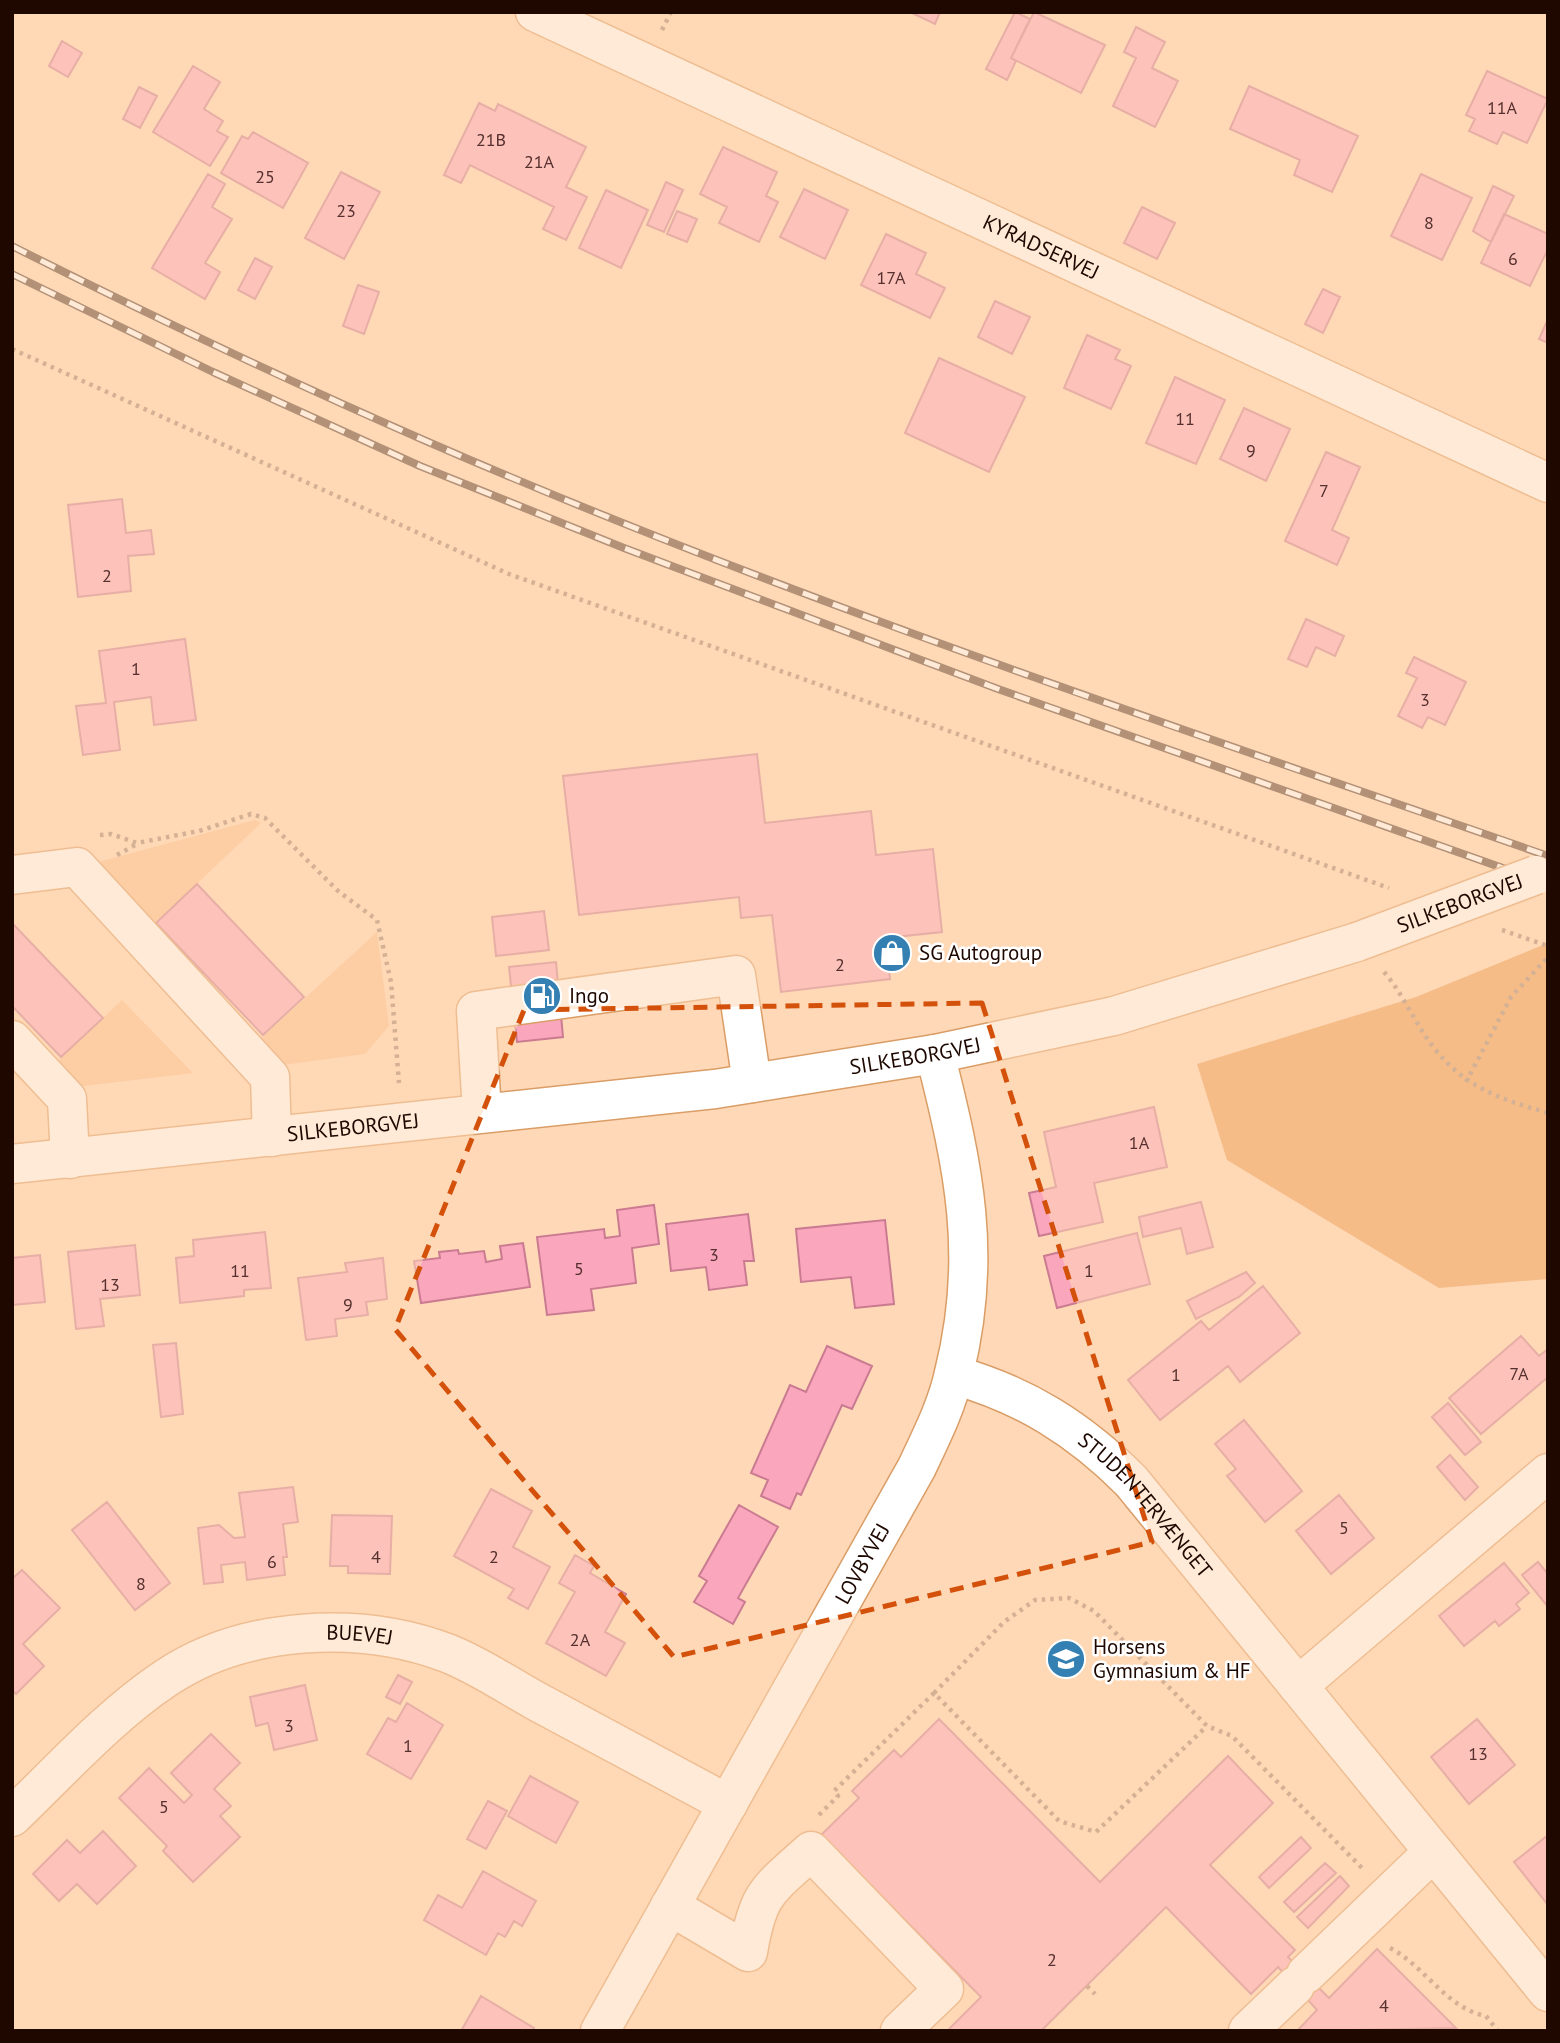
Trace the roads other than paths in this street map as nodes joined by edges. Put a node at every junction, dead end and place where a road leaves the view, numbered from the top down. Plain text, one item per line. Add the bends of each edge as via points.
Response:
1 (536, 12) edge
2 (1548, 483) edge
3 (1542, 872) edge
4 (12, 876) edge
5 (12, 1040) edge
6 (935, 1054) junction
7 (752, 1083) junction
8 (482, 1113) junction
9 (272, 1137) junction
10 (70, 1159) junction
11 (12, 1164) edge
12 (954, 1375) junction
13 (1548, 1473) edge
14 (1298, 1686) junction
15 (728, 1804) junction
16 (12, 1817) edge
17 (1433, 1852) junction
18 (670, 1906) junction
19 (1548, 1992) edge
20 (600, 2031) edge
21 (900, 2031) edge
22 (1248, 2031) edge

1 - 2 street, KYRADSERVEJ
3 - 6 street, SILKEBORGVEJ, bridge via 1357,942 1114,1016
4 - 9 street, SILKEBORGVEJ via 77,867 270,1077
5 - 10 street via 67,1099
6 - 7 street, SILKEBORGVEJ
6 - 12 street, LOVBYVEJ via 962,1166 971,1249 968,1308
7 - 8 street, SILKEBORGVEJ
7 - 8 street via 736,975 476,1011
8 - 9 street, SILKEBORGVEJ
9 - 10 street, SILKEBORGVEJ
10 - 11 street, SILKEBORGVEJ
12 - 14 street, STUDENTERVÆNGET via 1013,1394 1108,1458
12 - 15 street, LOVBYVEJ via 917,1467
13 - 14 street
14 - 17 street, STUDENTERVÆNGET
15 - 16 street, BUEVEJ via 448,1653 395,1638 337,1633 264,1639 217,1652 167,1677 128,1706
15 - 18 street, LOVBYVEJ
17 - 19 street, STUDENTERVÆNGET
17 - 22 street
18 - 20 street, LOVBYVEJ
18 - 21 street via 748,1952 763,1895 811,1851 944,1989

